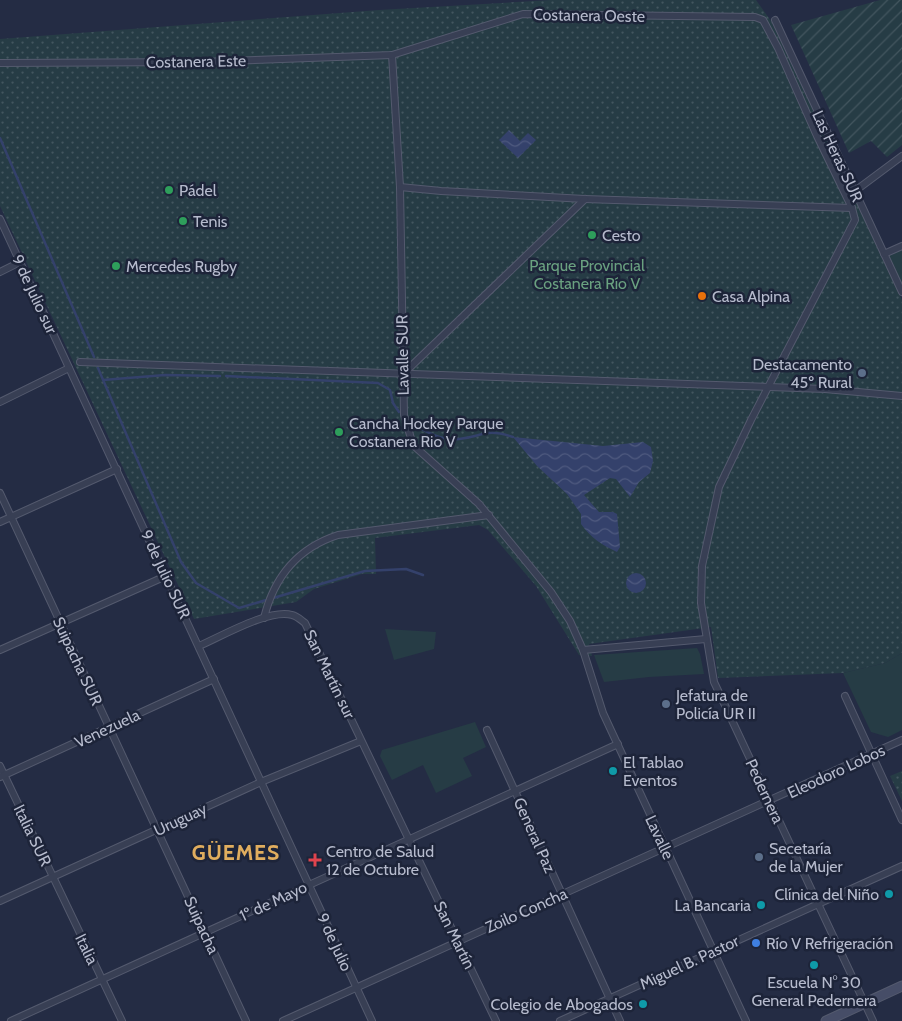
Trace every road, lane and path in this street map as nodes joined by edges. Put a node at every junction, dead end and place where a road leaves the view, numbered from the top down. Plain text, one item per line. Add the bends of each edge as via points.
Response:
1 (775, 20) dead end
2 (392, 55) junction
3 (0, 63) edge
4 (902, 156) edge
5 (400, 187) junction
6 (855, 191) junction
7 (585, 199) junction
8 (852, 208) junction
9 (0, 219) edge
10 (902, 246) edge
11 (884, 254) junction
12 (20, 262) junction
13 (0, 272) edge
14 (902, 292) edge
15 (80, 362) dead end
16 (69, 368) junction
17 (403, 374) junction
18 (768, 388) junction
19 (902, 396) edge
20 (0, 402) edge
21 (117, 469) junction
22 (0, 493) edge
23 (490, 515) junction
24 (11, 518) junction
25 (0, 522) edge
26 (166, 576) junction
27 (264, 618) junction
28 (61, 623) junction
29 (706, 639) junction
30 (198, 646) junction
31 (0, 650) edge
32 (582, 650) junction
33 (214, 679) junction
34 (845, 696) dead end
35 (109, 727) junction
36 (487, 730) dead end
37 (361, 740) junction
38 (902, 740) edge
39 (618, 744) junction
40 (871, 754) junction
41 (0, 766) edge
42 (2, 776) edge
43 (261, 782) junction
44 (516, 791) junction
45 (769, 801) junction
46 (902, 820) edge
47 (157, 829) junction
48 (409, 839) junction
49 (665, 847) junction
50 (902, 866) edge
51 (53, 877) junction
52 (309, 885) junction
53 (561, 894) junction
54 (0, 901) edge
55 (818, 904) junction
56 (205, 932) junction
57 (458, 941) junction
58 (713, 951) junction
59 (102, 980) junction
60 (902, 986) edge
61 (356, 988) junction
62 (610, 999) junction
63 (864, 1003) junction
64 (11, 1021) edge
65 (122, 1021) edge
66 (246, 1021) edge
67 (283, 1021) edge
68 (372, 1021) edge
69 (496, 1021) edge
70 (560, 1021) edge
71 (620, 1021) edge
72 (746, 1021) edge
73 (826, 1021) edge
74 (873, 1021) edge

1 - 6 street, Las Heras SUR
2 - 3 street, Costanera Este via 201,62
2 - 5 street, Lavalle SUR
2 - 8 street, Costanera Oeste via 523,14 755,17 763,20 778,48
4 - 6 street
5 - 7 street
5 - 17 street, Lavalle SUR
6 - 11 street, Las Heras SUR
7 - 8 street
7 - 17 street
8 - 18 street, Pedernera via 855,220
9 - 12 street, 9 de Julio sur
10 - 11 street
11 - 14 street, Las Heras SUR
12 - 13 street
12 - 16 street, 9 de Julio sur
15 - 17 street
16 - 20 street
16 - 21 street, 9 de Julio SUR
17 - 18 street
17 - 23 street, Lavalle SUR via 404,414 413,445
18 - 19 street
18 - 29 street, Pedernera via 718,488 702,566 701,603
21 - 24 street
21 - 26 street, 9 de Julio SUR
22 - 24 street, Suipacha SUR
23 - 27 street via 338,535 320,541 295,558 270,595
23 - 32 street, Lavalle SUR via 561,606
24 - 25 street
24 - 28 street, Suipacha SUR
26 - 28 street
26 - 30 street, 9 de Julio SUR
27 - 30 street
27 - 37 street, San Martín sur via 291,614 305,623
28 - 31 street
28 - 35 street, Suipacha SUR
29 - 32 street
29 - 45 street, Pedernera via 714,682
30 - 33 street, 9 de Julio SUR
32 - 39 street, Lavalle via 603,713
33 - 35 street, Venezuela
33 - 43 street, 9 de Julio SUR
34 - 40 street
35 - 42 street, Venezuela
35 - 47 street, Suipacha SUR
36 - 44 street, General Paz
37 - 43 street, Uruguay
37 - 48 street, San Martín
38 - 40 street, Eleodoro Lobos
39 - 44 street, 1º de Mayo
39 - 49 street, Lavalle
40 - 45 street, Eleodoro Lobos
40 - 46 street
41 - 42 street, Italia SUR
42 - 51 street, Italia SUR
43 - 47 street, Uruguay
43 - 52 street, 9 de Julio
44 - 48 street, 1º de Mayo
44 - 53 street, General Paz
45 - 49 street, Zoilo Concha
45 - 55 street, Pedernera
47 - 51 street, Uruguay
47 - 56 street, Suipacha
48 - 52 street, 1º de Mayo
48 - 57 street, San Martín
49 - 53 street, Zoilo Concha
49 - 58 street, Lavalle
50 - 55 street, Miguel B. Pastor
51 - 54 street, Uruguay
51 - 59 street, Italia
52 - 56 street, 1º de Mayo
52 - 61 street, 9 de Julio
53 - 57 street, Zoilo Concha
53 - 62 street, General Paz
55 - 58 street, Miguel B. Pastor
55 - 63 street, Pedernera
56 - 59 street, 1º de Mayo
56 - 66 street, Suipacha
57 - 61 street, Zoilo Concha
57 - 69 street, San Martín
58 - 62 street, Miguel B. Pastor
58 - 72 street, Lavalle
59 - 64 street, 1º de Mayo
59 - 65 street, Italia
60 - 63 main road
61 - 67 street, Zoilo Concha
61 - 68 street, 9 de Julio
62 - 70 street, Miguel B. Pastor
62 - 71 street, General Paz
63 - 73 main road
63 - 74 street, Pedernera

